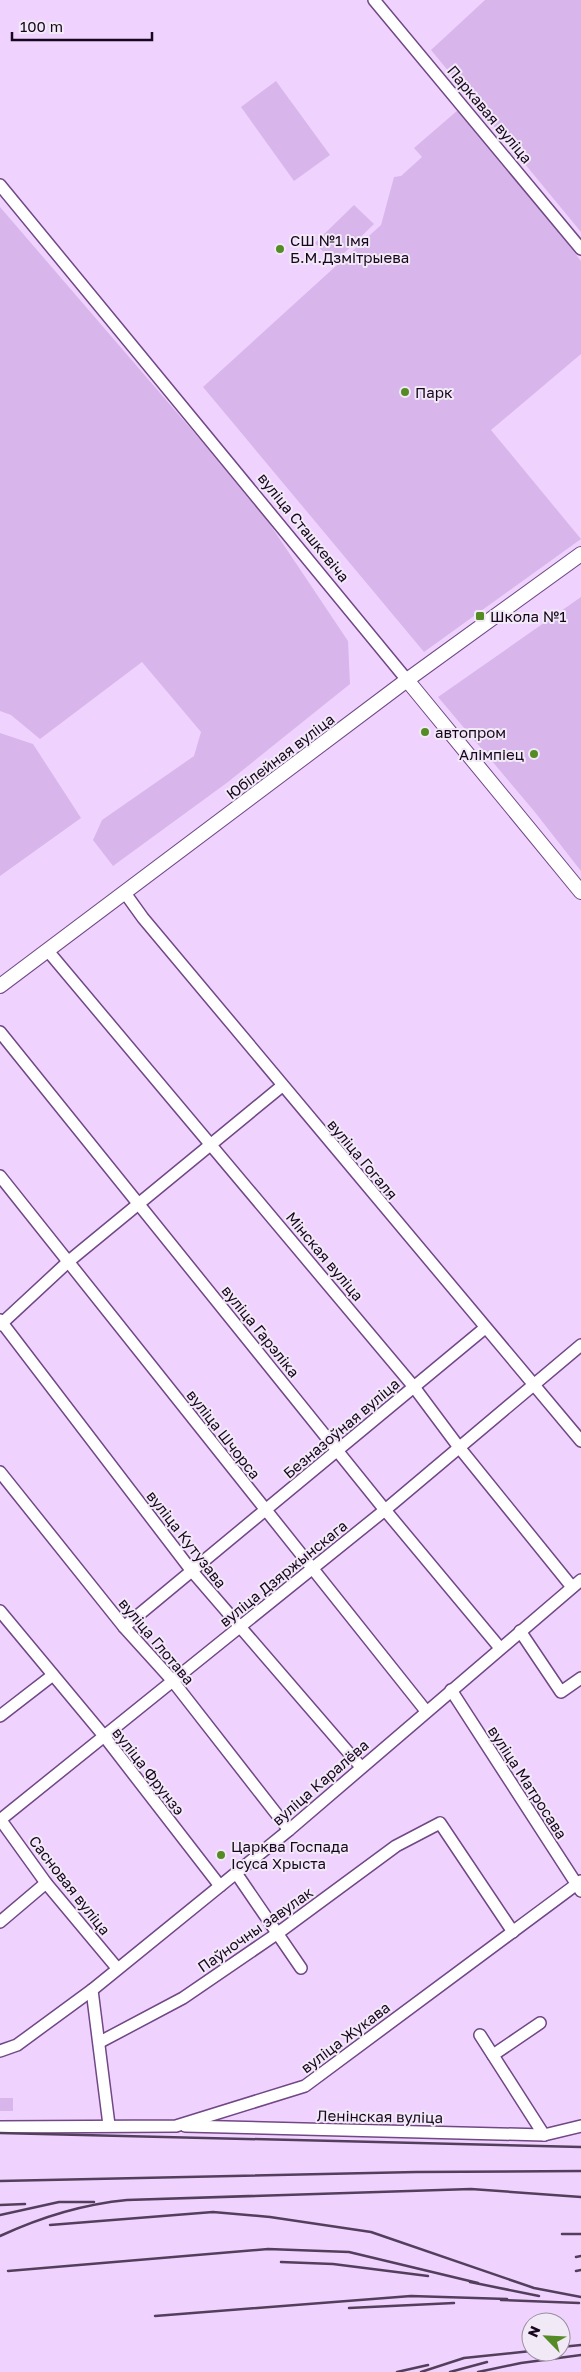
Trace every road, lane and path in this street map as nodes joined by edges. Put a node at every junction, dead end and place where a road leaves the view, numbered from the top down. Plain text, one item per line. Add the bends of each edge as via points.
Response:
1 (374, 0) edge
2 (0, 185) edge
3 (581, 248) edge
4 (581, 554) edge
5 (407, 680) junction
6 (581, 892) edge
7 (125, 893) junction
8 (48, 951) junction
9 (0, 986) edge
10 (0, 1032) edge
11 (282, 1086) junction
12 (211, 1142) junction
13 (0, 1176) edge
14 (139, 1203) junction
15 (69, 1262) junction
16 (1, 1323) edge
17 (485, 1328) junction
18 (581, 1346) edge
19 (534, 1385) junction
20 (414, 1386) junction
21 (581, 1441) edge
22 (458, 1446) junction
23 (337, 1451) junction
24 (0, 1472) edge
25 (265, 1510) junction
26 (385, 1510) junction
27 (313, 1568) junction
28 (191, 1570) junction
29 (577, 1583) edge
30 (0, 1612) edge
31 (4, 1626) edge
32 (124, 1627) junction
33 (239, 1627) junction
34 (520, 1631) junction
35 (500, 1648) junction
36 (52, 1675) junction
37 (581, 1678) edge
38 (172, 1680) junction
39 (451, 1690) junction
40 (426, 1711) junction
41 (0, 1716) edge
42 (104, 1736) junction
43 (361, 1767) junction
44 (0, 1820) edge
45 (289, 1830) junction
46 (236, 1872) junction
47 (46, 1883) junction
48 (580, 1885) edge
49 (220, 1886) junction
50 (0, 1922) edge
51 (512, 1932) junction
52 (278, 1933) junction
53 (117, 1968) junction
54 (301, 1968) dead end
55 (92, 1990) junction
56 (540, 2024) dead end
57 (480, 2035) dead end
58 (100, 2042) junction
59 (0, 2051) edge
60 (492, 2055) junction
61 (109, 2125) junction
62 (0, 2126) edge
63 (176, 2126) junction
64 (581, 2126) edge
65 (544, 2135) junction

1 - 3 street, Паркавая вуліца
2 - 5 street, вуліца Сташкевіча
4 - 5 main road, Юбілейная вуліца
5 - 6 main road, вуліца Сташкевіча
5 - 7 main road, Юбілейная вуліца
7 - 8 main road, Юбілейная вуліца
7 - 11 street, вуліца Гогаля
8 - 9 main road, Юбілейная вуліца
8 - 12 street, Мінская вуліца
10 - 14 street, вуліца Гарэліка
11 - 12 street
11 - 17 street, вуліца Гогаля
12 - 14 street
12 - 20 street, Мінская вуліца
13 - 15 street, вуліца Шчорса
14 - 15 street
14 - 23 street, вуліца Гарэліка
15 - 16 street
15 - 25 street, вуліца Шчорса
16 - 28 street, вуліца Кутузава
17 - 19 street, вуліца Гогаля
17 - 20 street, Безназоўная вуліца
18 - 19 street, вуліца Дзяржынскага
19 - 21 street, вуліца Гогаля
19 - 22 street, вуліца Дзяржынскага
20 - 22 street, Мінская вуліца
20 - 23 street, Безназоўная вуліца
22 - 26 street, вуліца Дзяржынскага
22 - 29 street, Мінская вуліца
23 - 25 street, Безназоўная вуліца
23 - 26 street, вуліца Гарэліка
24 - 32 street, вуліца Глотава
25 - 27 street, вуліца Шчорса
25 - 28 street, Безназоўная вуліца
26 - 27 street, вуліца Дзяржынскага
26 - 35 street, вуліца Гарэліка
27 - 33 street, вуліца Дзяржынскага
27 - 40 street, вуліца Шчорса
28 - 32 street, Безназоўная вуліца
28 - 33 street, вуліца Кутузава
29 - 34 street, вуліца Каралёва
30 - 31 street, вуліца Фрунзэ
31 - 36 street, вуліца Фрунзэ
32 - 38 street, вуліца Глотава
33 - 38 street, вуліца Дзяржынскага
33 - 43 street, вуліца Кутузава
34 - 35 street, вуліца Каралёва
34 - 37 street via 561,1692
35 - 39 street, вуліца Каралёва
36 - 41 street
36 - 42 street, вуліца Фрунзэ
38 - 42 street, вуліца Дзяржынскага
38 - 45 street, вуліца Глотава
39 - 40 street, вуліца Каралёва
39 - 48 street, вуліца Матросава
40 - 43 street, вуліца Каралёва
42 - 44 street, вуліца Дзяржынскага
42 - 49 street, вуліца Фрунзэ
43 - 45 street, вуліца Каралёва
44 - 47 street, Сасновая вуліца
45 - 46 street, вуліца Каралёва
46 - 49 street, вуліца Каралёва
46 - 52 street
47 - 50 street
47 - 53 street, Сасновая вуліца
48 - 51 street, вуліца Жукава
49 - 53 street, вуліца Каралёва
51 - 52 street, Паўночны завулак via 440,1823 396,1846
51 - 63 street, вуліца Жукава via 304,2086
52 - 54 street
52 - 58 street, Паўночны завулак via 183,1998
53 - 55 street, вуліца Каралёва
55 - 58 street
55 - 59 street, вуліца Каралёва via 17,2045
56 - 60 street
57 - 60 street
58 - 61 street
60 - 65 street
61 - 62 street, вуліца Жукава
61 - 63 street, вуліца Жукава
63 - 65 street, Ленінская вуліца
64 - 65 street, Ленінская вуліца

